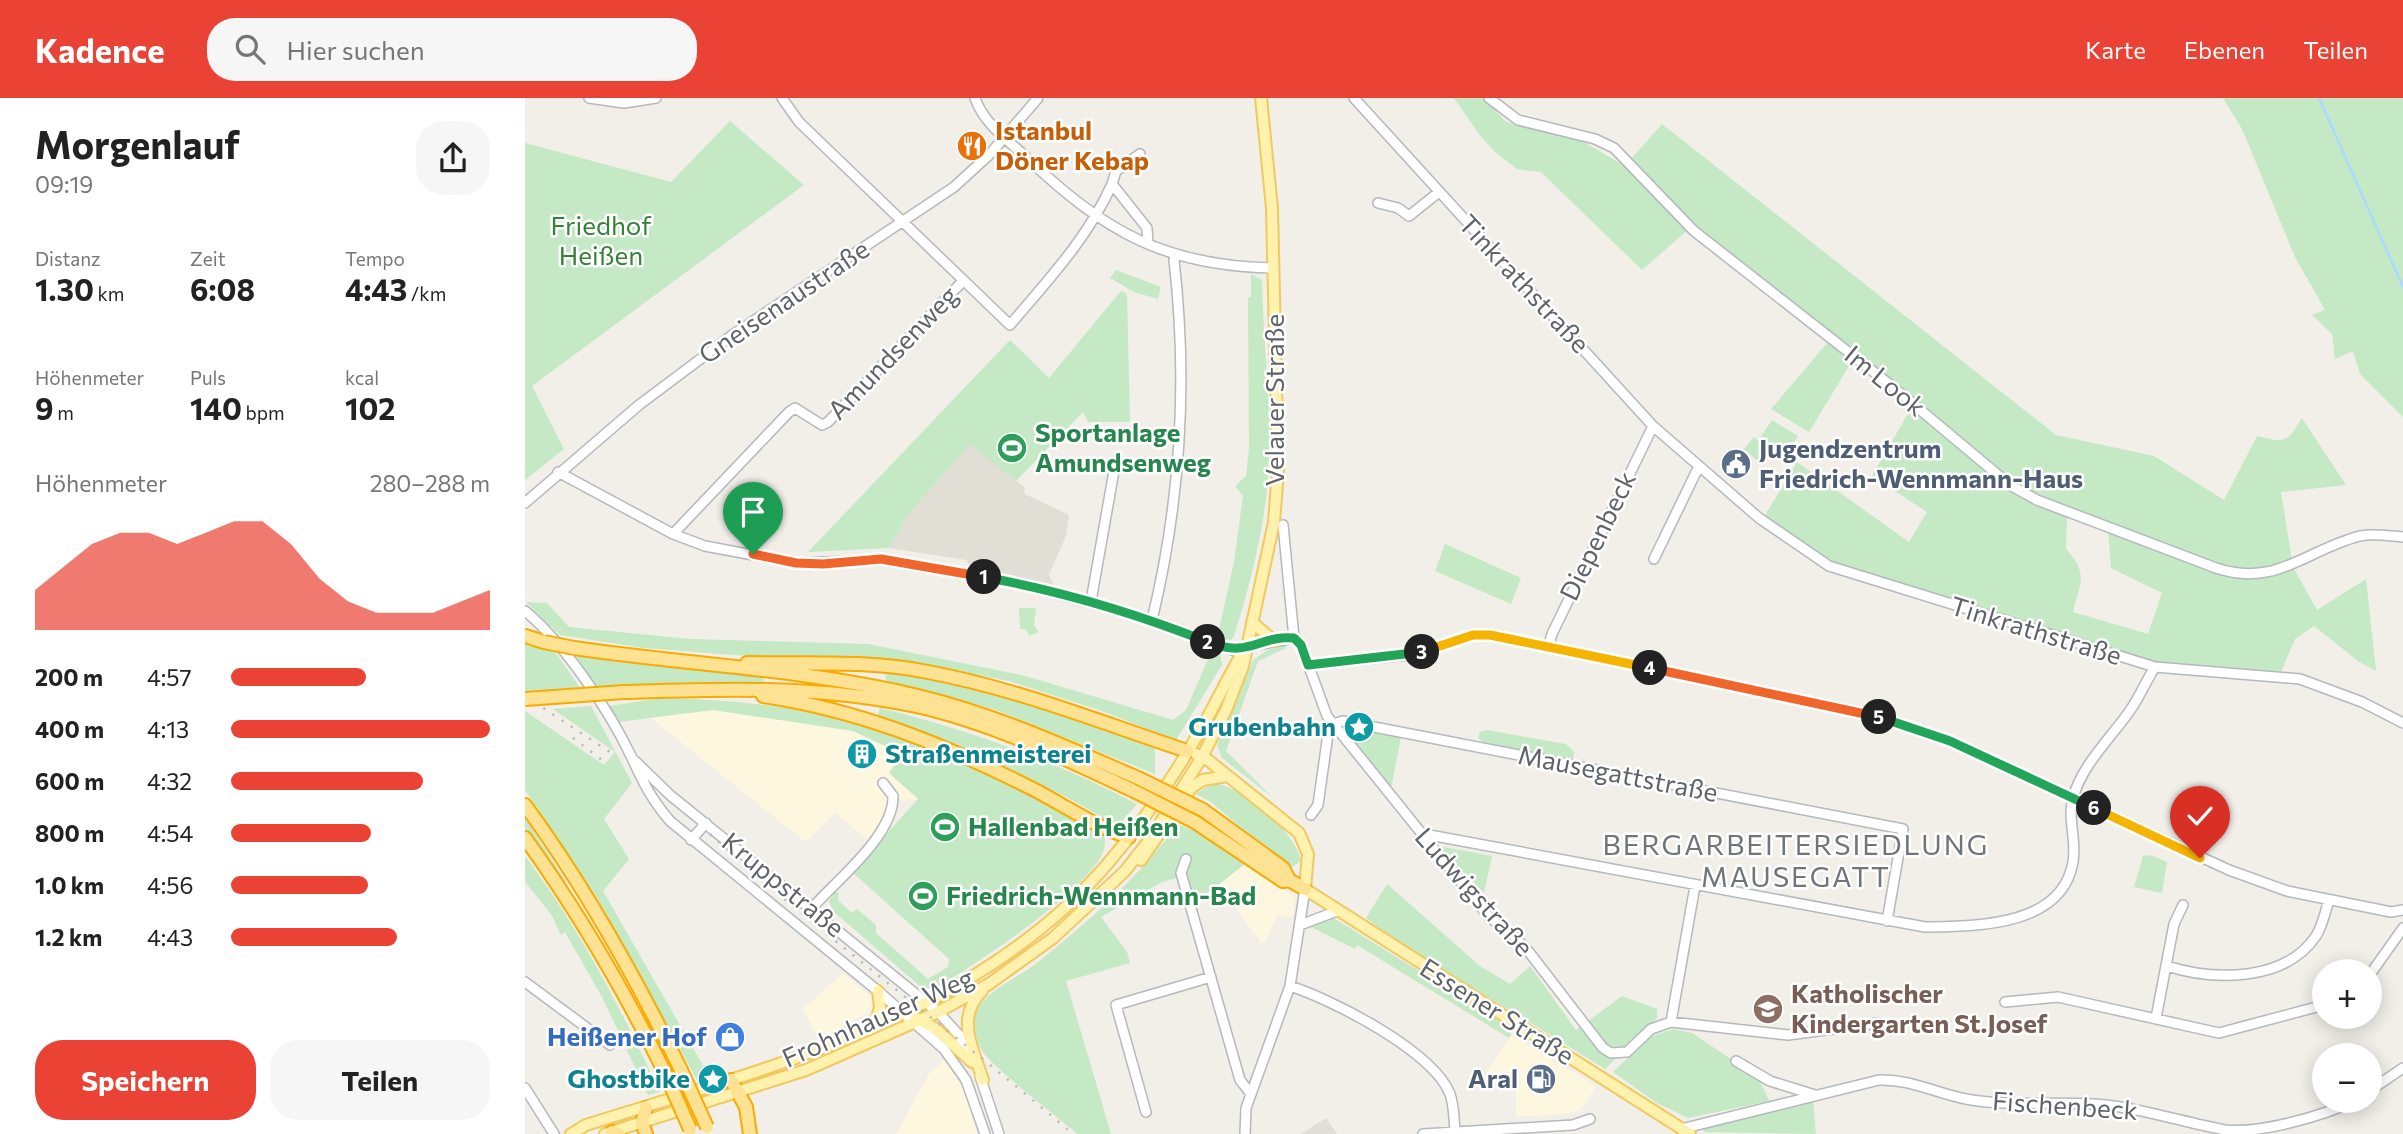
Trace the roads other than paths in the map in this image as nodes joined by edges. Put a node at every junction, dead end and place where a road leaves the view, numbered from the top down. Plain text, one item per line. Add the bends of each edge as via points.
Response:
1 (589, 98) edge
2 (656, 98) edge
3 (782, 98) edge
4 (975, 98) edge
5 (1038, 98) edge
6 (1261, 98) edge
7 (1354, 98) edge
8 (1489, 98) edge
9 (1005, 138) junction
10 (1140, 154) dead end
11 (1112, 184) junction
12 (1439, 192) junction
13 (1378, 202) dead end
14 (1097, 219) junction
15 (902, 222) junction
16 (1148, 244) junction
17 (1177, 254) junction
18 (1273, 268) junction
19 (963, 281) junction
20 (1653, 426) junction
21 (1699, 466) junction
22 (1114, 471) dead end
23 (558, 472) junction
24 (525, 503) edge
25 (1283, 525) dead end
26 (673, 534) junction
27 (2403, 537) edge
28 (1654, 559) dead end
29 (1091, 601) junction
30 (525, 611) edge
31 (1151, 620) junction
32 (1252, 622) junction
33 (525, 636) edge
34 (1294, 638) junction
35 (1274, 640) junction
36 (1548, 648) junction
37 (1245, 650) junction
38 (673, 661) junction
39 (1308, 665) junction
40 (2155, 667) junction
41 (717, 689) junction
42 (525, 699) edge
43 (2403, 723) edge
44 (1333, 724) junction
45 (1187, 751) junction
46 (631, 756) junction
47 (1202, 757) junction
48 (1227, 776) junction
49 (883, 783) dead end
50 (2073, 798) junction
51 (525, 805) edge
52 (1311, 815) dead end
53 (706, 823) junction
54 (1424, 834) junction
55 (1129, 837) junction
56 (525, 838) edge
57 (1150, 839) junction
58 (691, 840) junction
59 (1186, 859) dead end
60 (1125, 871) junction
61 (1289, 880) junction
62 (1695, 886) junction
63 (1304, 890) junction
64 (2329, 900) junction
65 (2183, 905) dead end
66 (812, 908) junction
67 (2403, 910) edge
68 (1337, 911) junction
69 (1887, 921) junction
70 (1300, 925) junction
71 (2403, 928) edge
72 (2381, 959) edge
73 (2167, 966) junction
74 (1212, 977) junction
75 (525, 982) edge
76 (989, 984) junction
77 (1290, 986) junction
78 (879, 991) junction
79 (927, 1002) junction
80 (2005, 1002) dead end
81 (2312, 1008) edge
82 (904, 1012) junction
83 (938, 1012) junction
84 (2156, 1018) junction
85 (917, 1021) junction
86 (1671, 1022) junction
87 (1878, 1023) dead end
88 (875, 1025) junction
89 (610, 1045) dead end
90 (1736, 1061) dead end
91 (972, 1062) junction
92 (2403, 1068) edge
93 (731, 1080) junction
94 (982, 1080) junction
95 (2382, 1082) edge
96 (525, 1088) edge
97 (740, 1092) junction
98 (1251, 1094) junction
99 (1817, 1095) junction
100 (646, 1108) junction
101 (1146, 1112) dead end
102 (2313, 1113) edge
103 (1590, 1119) dead end
104 (644, 1129) edge
105 (708, 1131) edge
106 (1455, 1131) junction
107 (691, 1132) edge
108 (1685, 1132) edge
109 (612, 1133) edge
110 (554, 1134) edge
111 (571, 1134) edge
112 (750, 1134) edge
113 (985, 1134) edge
114 (999, 1134) edge
115 (1245, 1134) edge
116 (1423, 1134) edge

1 - 2 street via 624,103
3 - 15 street, Amundsenweg via 799,121
4 - 9 street via 983,117
5 - 9 street, Gneisenaustraße
6 - 18 main road, Velauer Straße
7 - 12 street, Tinkrathstraße
8 - 27 street, Im Look via 1518,120 1614,148 1694,231 2010,485 2037,500 2241,574 2274,572 2360,536
9 - 14 street
9 - 15 street, Gneisenaustraße via 954,187
10 - 11 street via 1116,171
11 - 14 street
11 - 16 street via 1147,228
12 - 13 street via 1413,216
12 - 20 street, Tinkrathstraße
14 - 16 street
14 - 19 street, Amundsenweg via 1010,324
15 - 19 street, Amundsenweg
15 - 23 street, Gneisenaustraße via 731,336
16 - 17 street
17 - 18 street
17 - 31 street via 1183,358 1181,436 1174,511
18 - 32 main road, Velauer Straße via 1278,471 1274,522
19 - 26 street, Amundsenweg via 828,422 814,422 795,408 789,412
20 - 21 street, Tinkrathstraße
20 - 36 street, Diepenbeck
21 - 28 street
21 - 40 street, Tinkrathstraße via 1770,526 1839,570
22 - 29 street
23 - 24 street, Gneisenaustraße
23 - 26 street
25 - 34 street, Velauer Straße
26 - 29 street via 796,563 881,559
29 - 31 street
30 - 46 street, Kruppstraße via 570,659
31 - 37 street via 1225,649
32 - 35 main road
32 - 37 main road, Velauer Straße
33 - 38 highway, bridge via 574,648
34 - 35 street
34 - 39 street, Velauer Straße
35 - 37 street
36 - 39 street via 1473,635 1409,655
36 - 50 street via 1874,715 1950,741
37 - 45 main road, Frohnhauser Weg
37 - 47 main road, Frohnhauser Weg via 1244,666
38 - 45 highway via 863,665 925,671 1028,695
38 - 61 highway, bridge via 867,685 974,712 1138,778 1203,810 1283,869
39 - 44 street, Velauer Straße
40 - 43 street, Tinkrathstraße via 2300,679
40 - 50 street via 2133,706 2086,769
41 - 42 highway, bridge
41 - 55 highway via 798,701 894,726
41 - 61 highway, bridge via 800,689 917,706 971,721 1134,791 1195,822 1283,881
44 - 52 street via 1318,805
44 - 54 street, Ludwigstraße
44 - 69 street, Mausegattstraße via 1343,721 1903,829
45 - 47 main road
45 - 55 main road, Frohnhauser Weg
46 - 53 street, Kruppstraße
46 - 58 street, Kruppstraße via 653,801
47 - 48 main road
47 - 57 main road, Frohnhauser Weg
48 - 60 main road via 1203,780 1192,788 1152,849
48 - 63 main road via 1299,834 1308,854
49 - 66 street via 894,796 889,819
50 - 64 street via 2229,870
50 - 69 street via 2073,864 2067,880 2043,907 2025,915 1956,926
51 - 105 highway, bridge via 627,965
53 - 58 street
53 - 66 street, Kruppstraße
54 - 62 street
54 - 86 street, Ludwigstraße via 1489,917 1529,952 1603,1048 1627,1052 1651,1029
55 - 57 main road
55 - 79 main road, Frohnhauser Weg via 1075,898 1012,951
56 - 107 highway, bridge via 613,972
57 - 60 main road, Frohnhauser Weg
58 - 78 street, Kruppstraße
59 - 74 street via 1181,873
60 - 76 main road, Frohnhauser Weg via 1052,938
61 - 63 highway
62 - 69 street
62 - 86 street
63 - 68 main road, Essener Straße
63 - 70 street
64 - 67 street via 2391,912
64 - 73 street via 2308,945 2286,962 2220,976
65 - 73 street via 2174,924
66 - 79 street, Kruppstraße
68 - 70 street
68 - 108 main road, Essener Straße
70 - 77 street
71 - 72 street
73 - 84 street
74 - 98 street via 1240,1080
74 - 101 street via 1116,1006
75 - 89 street
76 - 83 main road, Frohnhauser Weg
76 - 94 main road via 973,1000 967,1017
77 - 98 street
77 - 106 street via 1380,1028 1420,1060 1450,1093
78 - 82 street, Kruppstraße
78 - 88 main road
79 - 82 main road, Frohnhauser Weg
79 - 83 street, Kruppstraße
80 - 84 street via 2057,997
81 - 84 street via 2219,1033
82 - 85 main road
82 - 88 main road, Frohnhauser Weg
83 - 85 main road, Frohnhauser Weg
83 - 91 street, Kruppstraße via 959,1035
85 - 91 main road via 936,1029
85 - 97 main road, Frohnhauser Weg via 806,1070
85 - 113 street via 957,1065 973,1094
86 - 87 street via 1789,1035
88 - 93 main road, Frohnhauser Weg
90 - 99 street via 1770,1080
91 - 94 street, Kruppstraße
92 - 95 street
93 - 97 highway
93 - 100 main road, Frohnhauser Weg
94 - 114 street, Kruppstraße
96 - 110 street
97 - 104 main road, Frohnhauser Weg
97 - 112 highway
98 - 115 street via 1244,1116
99 - 102 street, Fischenbeck via 1903,1079 1968,1100 2095,1104 2251,1131
99 - 108 street, Fischenbeck
100 - 104 highway
100 - 111 main road, Frohnhauser Weg via 586,1125
103 - 106 street via 1573,1125
104 - 109 main road, Frohnhauser Weg
106 - 116 street

